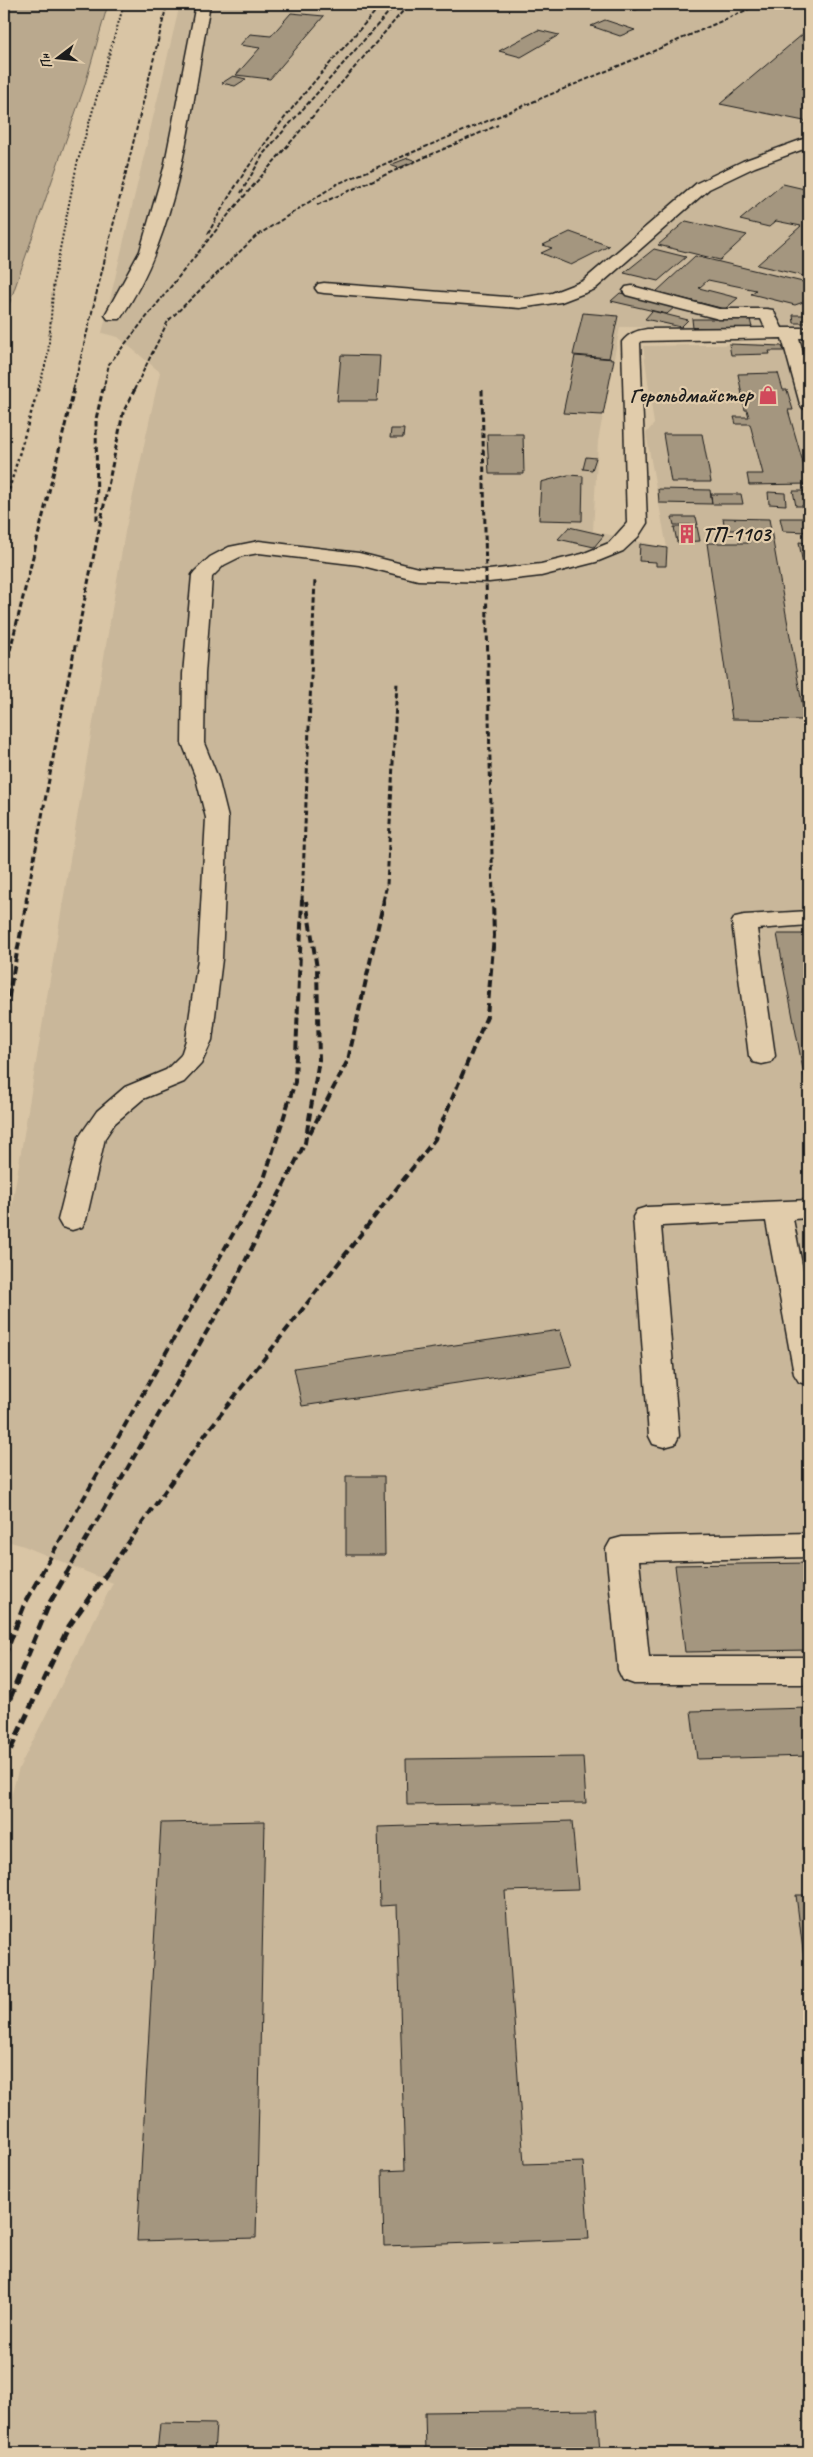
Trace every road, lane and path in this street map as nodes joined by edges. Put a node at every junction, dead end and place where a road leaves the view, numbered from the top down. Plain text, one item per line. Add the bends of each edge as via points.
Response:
1 (124, 4) edge
2 (203, 4) edge
3 (809, 142) edge
4 (324, 288) dead end
5 (632, 291) dead end
6 (114, 315) dead end
7 (792, 333) edge
8 (809, 404) edge
9 (4, 507) edge
10 (809, 918) edge
11 (762, 1056) dead end
12 (809, 1209) edge
13 (778, 1210) junction
14 (72, 1220) dead end
15 (809, 1374) edge
16 (664, 1436) dead end
17 (809, 1545) edge
18 (809, 1671) edge

1 - 9 path via 77,164 54,279 48,355
2 - 6 lane via 172,168 148,251
3 - 4 lane via 749,164 703,186 589,285 555,298 520,303
5 - 7 lane via 720,314 766,314
7 - 8 lane
7 - 14 lane via 647,334 631,342 637,523 616,547 589,558 541,570 489,576 418,574 359,559 259,547 236,551 202,575 194,674 194,743 217,818 210,959 198,1040 192,1058 175,1076 134,1093 106,1117 92,1137
10 - 11 lane via 744,922
12 - 13 lane
13 - 15 lane
13 - 16 lane via 647,1217
17 - 18 lane via 622,1549 634,1670

